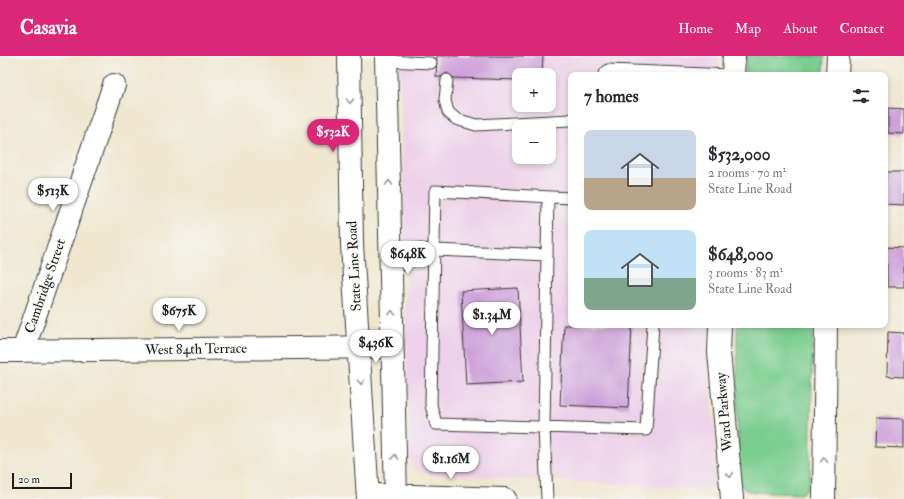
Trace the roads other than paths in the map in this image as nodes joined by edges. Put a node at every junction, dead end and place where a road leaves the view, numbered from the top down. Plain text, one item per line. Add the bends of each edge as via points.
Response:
1 (349, 56) edge
2 (734, 56) edge
3 (838, 56) edge
4 (386, 58) edge
5 (431, 62) dead end
6 (606, 72) edge
7 (658, 72) edge
8 (732, 72) edge
9 (838, 72) edge
10 (447, 80) dead end
11 (114, 85) dead end
12 (568, 120) edge
13 (548, 197) junction
14 (568, 198) edge
15 (390, 248) junction
16 (433, 249) junction
17 (547, 255) junction
18 (653, 328) edge
19 (720, 328) edge
20 (826, 328) edge
21 (392, 347) junction
22 (359, 348) junction
23 (0, 351) edge
24 (23, 351) junction
25 (544, 426) junction
26 (368, 497) edge
27 (396, 497) edge
28 (472, 498) edge
29 (505, 499) edge
30 (547, 499) edge
31 (732, 499) edge
32 (824, 499) edge

1 -> 22 main road, State Line Road via 352,245
2 - 8 main road
3 - 9 main road
4 - 5 lane
15 -> 4 main road
6 - 7 lane
10 - 12 lane via 445,100 448,112 456,119 476,124
11 - 24 main road, Cambridge Street
13 - 14 lane
13 - 16 lane via 435,191
13 - 17 lane
15 - 16 lane
21 -> 15 main road
16 - 17 lane
16 - 25 lane via 431,405 436,424
17 - 25 lane
18 - 25 lane via 646,430
19 -> 31 main road, Ward Parkway via 718,352
32 -> 20 main road
21 - 22 main road, West 84th Terrace
27 -> 21 main road
22 - 24 main road, West 84th Terrace
22 -> 26 main road, State Line Road
23 - 24 main road, West 84th Terrace
25 - 30 lane
26 - 27 main road
27 - 28 main road
28 - 29 main road

